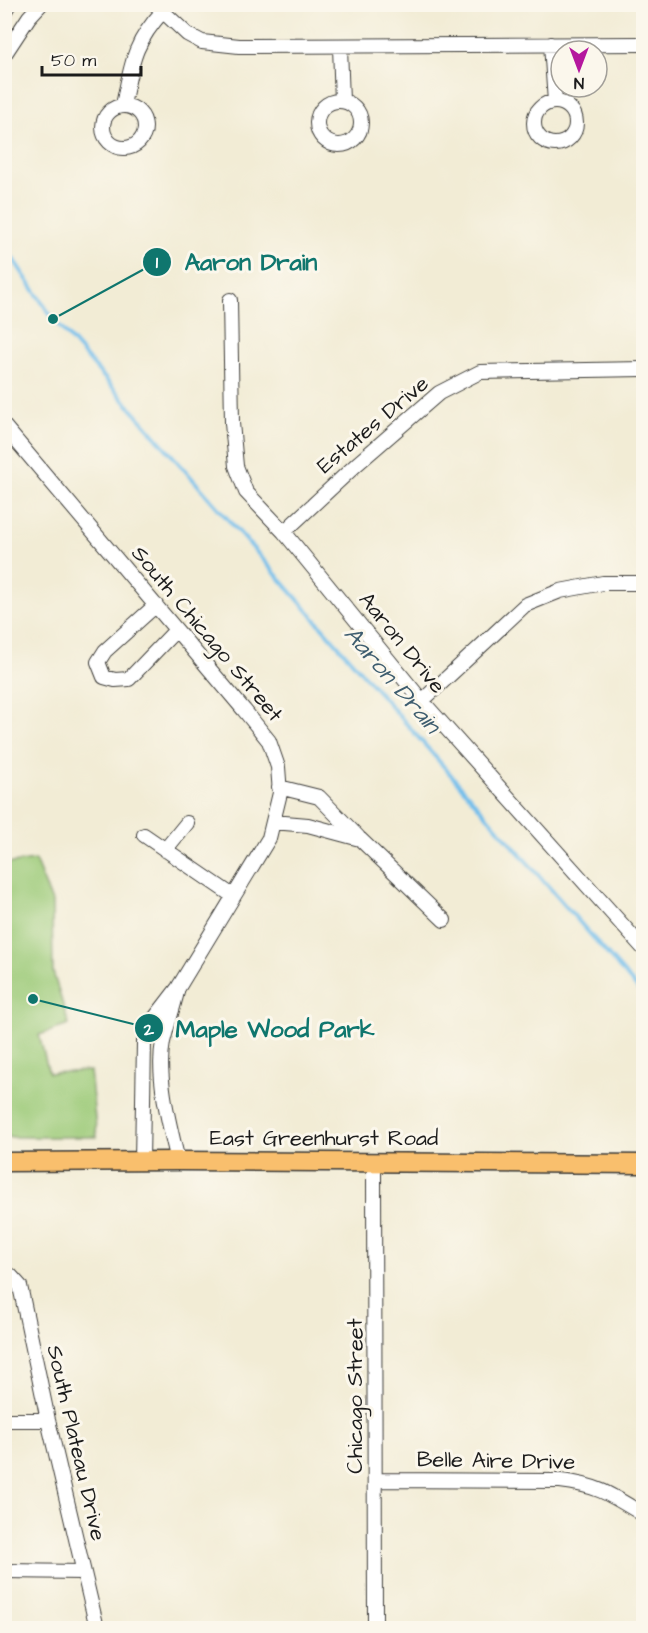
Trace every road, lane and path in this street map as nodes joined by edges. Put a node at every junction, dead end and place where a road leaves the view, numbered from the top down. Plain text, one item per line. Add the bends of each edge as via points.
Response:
1 (9, 4) edge
2 (41, 4) edge
3 (160, 6) edge
4 (4, 12) edge
5 (549, 44) edge
6 (609, 44) edge
7 (644, 44) edge
8 (340, 46) junction
9 (4, 55) edge
10 (555, 99) edge
11 (342, 100) dead end
12 (555, 102) dead end
13 (123, 105) dead end
14 (230, 300) dead end
15 (644, 369) edge
16 (4, 426) edge
17 (284, 532) junction
18 (644, 584) edge
19 (156, 605) junction
20 (176, 630) junction
21 (422, 701) junction
22 (279, 787) junction
23 (273, 822) junction
24 (187, 823) dead end
25 (144, 835) dead end
26 (360, 839) junction
27 (165, 850) junction
28 (233, 896) junction
29 (444, 920) dead end
30 (644, 949) edge
31 (178, 988) junction
32 (178, 1161) junction
33 (4, 1162) edge
34 (142, 1162) junction
35 (374, 1163) junction
36 (644, 1164) edge
37 (4, 1274) edge
38 (4, 1420) edge
39 (48, 1420) junction
40 (376, 1480) junction
41 (644, 1515) edge
42 (4, 1571) edge
43 (83, 1572) junction
44 (97, 1629) edge
45 (375, 1629) edge

1 - 4 street
2 - 9 street
3 - 8 street via 187,34 202,42
3 - 13 street via 134,53
5 - 8 street
6 - 7 street
8 - 11 street
10 - 12 street
14 - 17 street, Aaron Drive via 236,465 246,492
15 - 17 street, Estates Drive via 480,372 439,393
16 - 19 street, South Chicago Street
17 - 21 street, Aaron Drive
18 - 21 street via 603,583 560,591 525,605
19 - 20 street, South Chicago Street
19 - 20 street via 105,651 98,662 104,676 115,680 129,678
20 - 22 street, South Chicago Street via 269,741 278,766
21 - 30 street, Aaron Drive
22 - 23 street, South Chicago Street
22 - 26 street via 319,797
23 - 26 street via 308,825
23 - 28 street, South Chicago Street via 269,838
24 - 27 street
25 - 27 street
26 - 29 street
27 - 28 street
28 - 31 street, South Chicago Street
31 - 32 street, South Chicago Street via 163,1043 162,1067
31 - 34 street, South Chicago Street via 150,1023 144,1042
32 - 34 main road, East Greenhurst Road
32 - 35 main road, East Greenhurst Road
33 - 34 main road, East Greenhurst Road
35 - 36 main road, East Greenhurst Road
35 - 40 street, Chicago Street
37 - 39 street, South Plateau Drive via 20,1286
38 - 39 street
39 - 43 street, South Plateau Drive
40 - 41 street, Belle Aire Drive via 583,1483 602,1489
40 - 45 street, Chicago Street
42 - 43 street
43 - 44 street, South Plateau Drive

